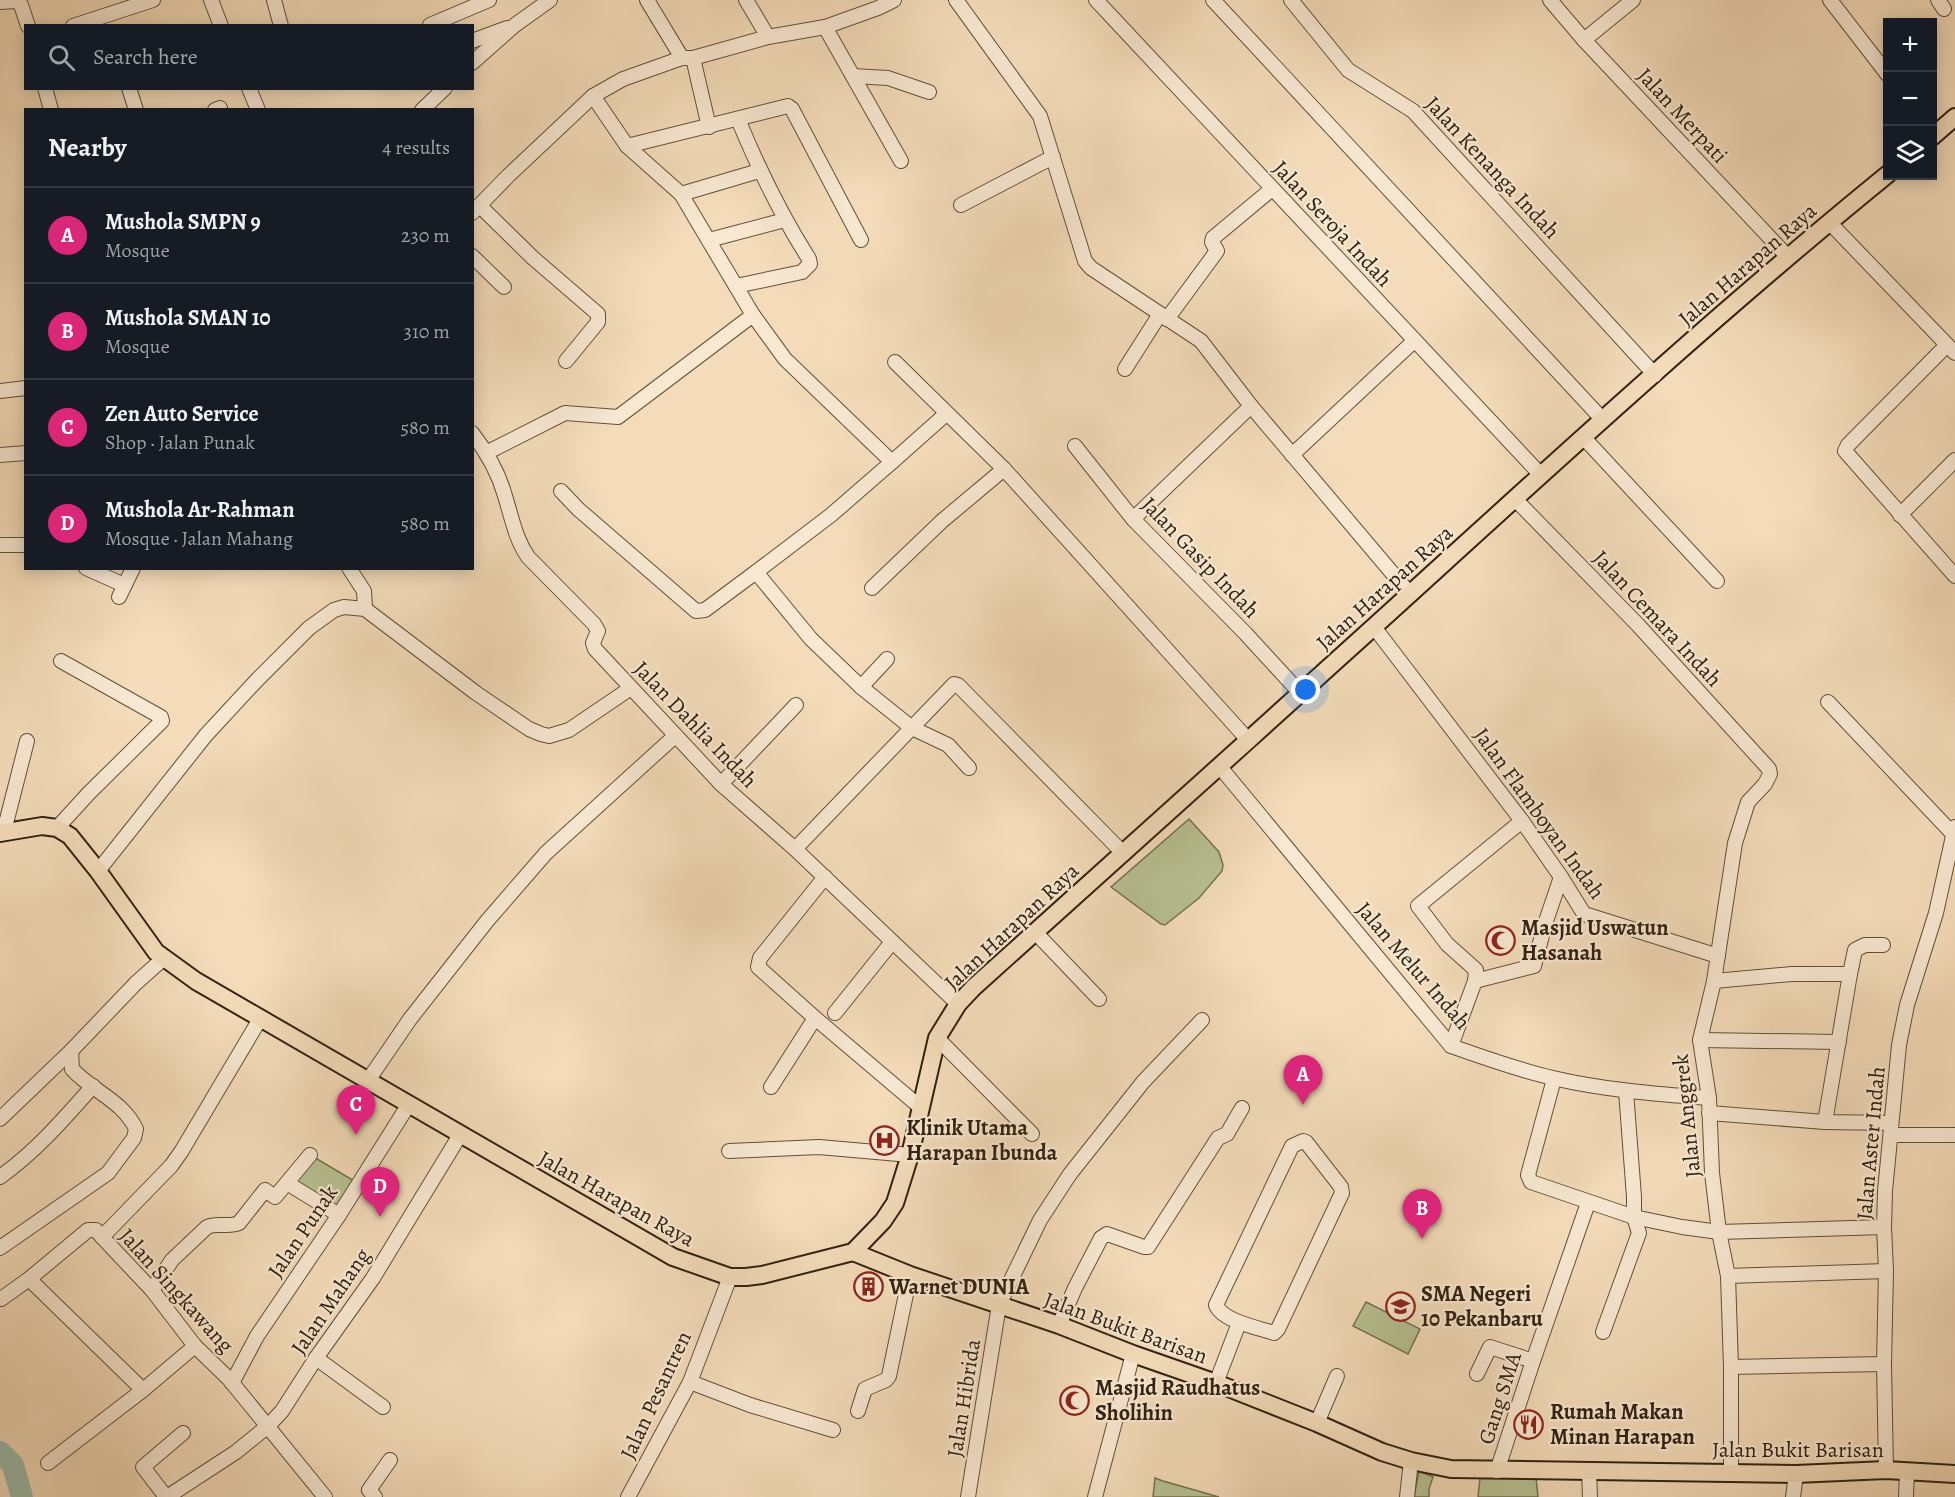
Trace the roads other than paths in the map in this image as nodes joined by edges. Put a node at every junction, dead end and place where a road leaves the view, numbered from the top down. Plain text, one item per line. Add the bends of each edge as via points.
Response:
1 (153, 0) edge
2 (211, 0) edge
3 (274, 0) edge
4 (489, 0) edge
5 (550, 0) edge
6 (647, 0) edge
7 (746, 0) edge
8 (894, 0) edge
9 (956, 0) edge
10 (1096, 0) edge
11 (1213, 0) edge
12 (1290, 0) edge
13 (1550, 0) edge
14 (1633, 0) edge
15 (1830, 0) edge
16 (0, 2) edge
17 (134, 3) edge
18 (875, 4) edge
19 (106, 20) edge
20 (27, 24) edge
21 (84, 24) edge
22 (220, 24) edge
23 (280, 24) edge
24 (432, 24) edge
25 (515, 25) junction
26 (825, 27) junction
27 (768, 37) junction
28 (474, 40) edge
29 (1584, 40) junction
30 (688, 58) junction
31 (474, 61) edge
32 (1885, 72) edge
33 (853, 76) junction
34 (46, 90) edge
35 (130, 90) edge
36 (250, 90) edge
37 (443, 90) edge
38 (929, 92) dead end
39 (593, 96) junction
40 (50, 108) edge
41 (135, 108) edge
42 (257, 108) edge
43 (424, 108) edge
44 (1955, 117) edge
45 (738, 119) junction
46 (709, 127) junction
47 (1937, 132) edge
48 (627, 146) junction
49 (1053, 157) junction
50 (901, 161) dead end
51 (759, 171) junction
52 (1883, 177) edge
53 (1272, 189) junction
54 (681, 194) junction
55 (961, 205) dead end
56 (476, 210) edge
57 (785, 220) junction
58 (1828, 222) junction
59 (709, 240) junction
60 (861, 240) dead end
61 (1788, 256) junction
62 (474, 258) edge
63 (736, 286) junction
64 (504, 287) dead end
65 (753, 315) junction
66 (1163, 317) junction
67 (1414, 341) junction
68 (1951, 349) edge
69 (566, 361) dead end
70 (895, 362) dead end
71 (1125, 369) dead end
72 (1655, 375) junction
73 (24, 388) edge
74 (0, 391) edge
75 (1251, 406) junction
76 (946, 414) junction
77 (1603, 420) junction
78 (474, 436) edge
79 (1584, 438) junction
80 (1076, 446) dead end
81 (24, 453) edge
82 (486, 453) junction
83 (0, 455) edge
84 (1292, 455) junction
85 (1955, 460) edge
86 (892, 462) junction
87 (1004, 470) junction
88 (1540, 474) junction
89 (561, 491) dead end
90 (1515, 499) junction
91 (1900, 515) junction
92 (1133, 519) junction
93 (0, 544) edge
94 (24, 545) edge
95 (89, 570) edge
96 (132, 570) edge
97 (350, 570) edge
98 (756, 572) junction
99 (1955, 576) edge
100 (1717, 581) dead end
101 (872, 588) dead end
102 (1410, 594) junction
103 (365, 609) junction
104 (1374, 627) junction
105 (887, 659) dead end
106 (61, 662) dead end
107 (861, 687) junction
108 (631, 688) junction
109 (1300, 694) junction
110 (1828, 702) dead end
111 (796, 705) dead end
112 (912, 728) junction
113 (675, 736) junction
114 (27, 741) dead end
115 (1249, 741) junction
116 (1220, 767) junction
117 (969, 768) dead end
118 (1769, 769) joint
119 (721, 784) junction
120 (1522, 820) junction
121 (57, 828) junction
122 (1954, 831) edge
123 (2, 832) edge
124 (795, 849) junction
125 (1123, 853) junction
126 (98, 871) junction
127 (825, 877) junction
128 (1561, 877) junction
129 (1035, 932) junction
130 (892, 942) junction
131 (1883, 945) dead end
132 (1718, 956) junction
133 (164, 958) junction
134 (1850, 974) junction
135 (1475, 981) junction
136 (1714, 981) junction
137 (1099, 999) dead end
138 (958, 1004) junction
139 (835, 1013) dead end
140 (815, 1018) junction
141 (260, 1019) junction
142 (1202, 1020) dead end
143 (937, 1038) junction
144 (1700, 1040) junction
145 (1839, 1042) junction
146 (1452, 1046) junction
147 (71, 1051) junction
148 (1554, 1079) junction
149 (369, 1080) junction
150 (93, 1086) junction
151 (771, 1087) dead end
152 (1626, 1091) junction
153 (1709, 1098) junction
154 (409, 1104) junction
155 (920, 1107) junction
156 (1242, 1108) dead end
157 (1709, 1113) junction
158 (0, 1119) edge
159 (1825, 1122) junction
160 (1891, 1129) junction
161 (1032, 1134) dead end
162 (1955, 1135) edge
163 (460, 1136) junction
164 (729, 1151) dead end
165 (310, 1155) dead end
166 (910, 1155) junction
167 (0, 1177) edge
168 (287, 1183) junction
169 (1588, 1203) junction
170 (339, 1215) junction
171 (1634, 1217) junction
172 (1884, 1227) junction
173 (1719, 1232) junction
174 (102, 1237) junction
175 (0, 1248) edge
176 (852, 1252) junction
177 (1886, 1271) junction
178 (910, 1275) junction
179 (1728, 1276) junction
180 (730, 1277) junction
181 (29, 1279) junction
182 (152, 1290) junction
183 (0, 1299) edge
184 (999, 1305) junction
185 (1239, 1323) junction
186 (1059, 1325) junction
187 (1603, 1332) dead end
188 (195, 1346) junction
189 (1133, 1354) junction
190 (316, 1358) junction
191 (1533, 1361) junction
192 (1884, 1364) junction
193 (1731, 1367) junction
194 (1477, 1374) dead end
195 (1337, 1376) dead end
196 (690, 1382) junction
197 (232, 1383) junction
198 (1216, 1383) junction
199 (143, 1390) junction
200 (383, 1407) dead end
201 (858, 1411) dead end
202 (1317, 1423) junction
203 (268, 1426) junction
204 (833, 1430) dead end
205 (183, 1433) dead end
206 (390, 1460) dead end
207 (1411, 1461) junction
208 (48, 1462) dead end
209 (1589, 1470) junction
210 (1886, 1470) junction
211 (1497, 1471) junction
212 (1907, 1471) junction
213 (1731, 1472) junction
214 (1796, 1474) junction
215 (1955, 1474) edge
216 (167, 1497) edge
217 (325, 1497) edge
218 (375, 1497) edge
219 (628, 1497) edge
220 (968, 1497) edge
221 (1095, 1497) edge
222 (1407, 1497) edge
223 (1590, 1497) edge
224 (1793, 1497) edge
225 (1906, 1497) edge

1 - 17 street
2 - 22 street
3 - 23 street
4 - 24 street
5 - 25 street
6 - 30 street
7 - 27 street
8 - 18 street
9 - 49 street via 1037,111
10 - 53 street, Jalan Seroja Indah
11 - 77 street
12 - 72 street, Jalan Kenanga Indah via 1348,70 1408,106 1419,117
13 - 29 street, Jalan Merpati
14 - 29 street
15 - 32 street
16 - 20 street via 16,1 21,5
17 - 19 street
18 - 26 street
19 - 21 street
25 - 28 street
25 - 31 street
26 - 27 street
26 - 33 street
27 - 30 street
29 - 61 street, Jalan Merpati
30 - 39 street via 623,79
30 - 46 street
33 - 38 street via 888,78
33 - 50 street
34 - 40 street
35 - 41 street
36 - 42 street
37 - 43 street
39 - 48 street
39 - 56 street
44 - 47 main road
45 - 46 street
45 - 51 street
45 - 60 street via 790,106
46 - 48 street
48 - 54 street
49 - 55 street
49 - 66 street via 1084,261
51 - 54 street
51 - 57 street
52 - 58 main road, Jalan Harapan Raya
53 - 66 street via 1213,238 1217,251
53 - 67 street, Jalan Seroja Indah
54 - 59 street
56 - 69 street via 598,314 598,322
57 - 59 street
57 - 63 street via 809,259 808,266 802,272
58 - 61 main road, Jalan Harapan Raya
58 - 68 street
59 - 63 street
61 - 72 main road, Jalan Harapan Raya
62 - 64 street
63 - 65 street
65 - 82 street via 618,417 565,413
65 - 86 street via 796,372
66 - 71 street
66 - 75 street via 1200,341
67 - 84 street
67 - 88 street, Jalan Seroja Indah
68 - 91 street via 1845,452
70 - 76 street
72 - 77 main road, Jalan Harapan Raya
73 - 74 street
75 - 84 street
75 - 92 street
76 - 86 street
76 - 87 street
77 - 79 main road, Jalan Harapan Raya
78 - 82 street, Jalan Dahlia Indah
79 - 88 main road, Jalan Harapan Raya
79 - 100 street
80 - 92 street, Jalan Gasip Indah
81 - 83 street
82 - 108 street, Jalan Dahlia Indah via 502,486 520,546 594,624 598,631 595,649
84 - 102 street
85 - 91 street
86 - 98 street
87 - 101 street via 942,521
87 - 115 street
88 - 90 main road, Jalan Harapan Raya
89 - 98 street via 696,611 705,610
90 - 102 main road, Jalan Harapan Raya
90 - 118 street, Jalan Cemara Indah via 1638,625
91 - 99 street
92 - 109 street, Jalan Gasip Indah
93 - 94 street
95 - 96 street via 122,591
97 - 103 street via 364,591
98 - 107 street via 811,639
102 - 104 main road, Jalan Harapan Raya
103 - 108 street via 476,693 541,734 549,736 569,730
103 - 126 street via 334,610 309,628 192,752
104 - 109 main road, Jalan Harapan Raya
104 - 120 street, Jalan Flamboyan Indah
105 - 107 street
106 - 121 street via 162,721
107 - 112 street
108 - 113 street, Jalan Dahlia Indah
109 - 115 main road, Jalan Harapan Raya
110 - 122 street
111 - 119 street
112 - 117 street via 948,745
112 - 124 street
112 - 125 street via 950,686 958,684
113 - 119 street, Jalan Dahlia Indah
113 - 149 street via 546,853 410,1019
114 - 123 street
115 - 116 main road, Jalan Harapan Raya
116 - 125 main road, Jalan Harapan Raya
116 - 146 street, Jalan Melur Indah
118 - 132 street, Jalan Anggrek via 1768,778 1748,802 1736,843
119 - 124 street, Jalan Dahlia Indah
120 - 128 street, Jalan Flamboyan Indah
120 - 135 street via 1418,906 1447,944 1476,970
121 - 123 main road via 30,826
121 - 126 main road, Jalan Harapan Raya via 76,842
122 - 160 street, Jalan Aster Indah via 1936,913 1902,1023
124 - 127 street, Jalan Dahlia Indah
125 - 129 main road, Jalan Harapan Raya
126 - 133 main road, Jalan Harapan Raya
127 - 130 street, Jalan Dahlia Indah
127 - 140 street via 758,963
128 - 132 street, Jalan Flamboyan Indah via 1584,914
128 - 135 street via 1534,966
129 - 137 street
129 - 138 main road, Jalan Harapan Raya
130 - 138 street, Jalan Dahlia Indah
130 - 139 street
131 - 134 street via 1865,945 1855,950
132 - 136 street, Jalan Anggrek
133 - 141 main road, Jalan Harapan Raya
133 - 147 street
134 - 136 street
134 - 145 street
135 - 146 street
136 - 144 street, Jalan Anggrek
138 - 143 main road, Jalan Harapan Raya
140 - 151 street
140 - 155 street
141 - 149 main road, Jalan Harapan Raya
141 - 174 street, Jalan Singkawang via 171,1166
142 - 184 street, Jalan Hibrida via 1143,1082 1070,1174 1040,1220
143 - 155 main road, Jalan Harapan Raya
143 - 161 street
144 - 145 street
144 - 153 street, Jalan Anggrek
145 - 159 street
146 - 148 street, Jalan Melur Indah
147 - 150 street via 72,1069
147 - 158 street
148 - 152 street, Jalan Melur Indah
148 - 169 street via 1528,1176 1531,1182
149 - 154 main road, Jalan Harapan Raya
150 - 167 street via 40,1145
150 - 175 street via 125,1111 136,1129 134,1138 108,1173
152 - 153 street, Jalan Melur Indah
152 - 171 street
153 - 157 street, Jalan Anggrek
154 - 163 main road, Jalan Harapan Raya
154 - 170 street, Jalan Punak
155 - 166 main road, Jalan Harapan Raya
156 - 186 street via 1227,1134 1218,1138 1148,1247 1107,1234 1101,1238
157 - 159 street
157 - 173 street, Jalan Anggrek
159 - 160 street
160 - 162 street
160 - 172 street, Jalan Aster Indah
163 - 180 main road, Jalan Harapan Raya via 673,1257
163 - 190 street, Jalan Mahang via 373,1278
164 - 166 street via 819,1147
165 - 168 street
166 - 176 main road, Jalan Harapan Raya via 895,1203
168 - 170 street
168 - 182 street via 275,1197 265,1190 239,1223 207,1227 172,1260
169 - 171 street
169 - 191 street, Gang SMA
170 - 197 street, Jalan Punak via 256,1335
171 - 173 street
171 - 187 street via 1639,1233
172 - 173 street
172 - 177 street, Jalan Aster Indah
173 - 179 street, Jalan Anggrek
174 - 181 street via 96,1230 88,1230
174 - 182 street, Jalan Singkawang
176 - 178 main road, Jalan Bukit Barisan
176 - 180 main road, Jalan Harapan Raya via 762,1275
177 - 179 street
177 - 192 street, Jalan Aster Indah
178 - 184 main road, Jalan Bukit Barisan
178 - 201 street via 889,1376 865,1389
179 - 193 street, Jalan Anggrek
180 - 196 street, Jalan Pesantren
181 - 183 street
181 - 199 street
182 - 188 street, Jalan Singkawang
184 - 186 main road, Jalan Bukit Barisan
184 - 220 street, Jalan Hibrida
185 - 185 street via 1277,1331 1342,1193 1306,1142 1292,1146 1216,1305 1220,1312
185 - 198 street
186 - 189 main road, Jalan Bukit Barisan
188 - 197 street, Jalan Singkawang
188 - 199 street
189 - 198 main road, Jalan Bukit Barisan
189 - 221 street
190 - 200 street
190 - 203 street, Jalan Mahang via 296,1392
191 - 194 street via 1490,1347
191 - 211 street, Gang SMA
192 - 193 street
192 - 210 street, Jalan Aster Indah
193 - 213 street, Jalan Anggrek
195 - 202 street
196 - 204 street
196 - 219 street, Jalan Pesantren
197 - 203 street, Jalan Singkawang
198 - 202 main road, Jalan Bukit Barisan
199 - 208 street
202 - 207 main road, Jalan Bukit Barisan
203 - 216 street, Jalan Mahang
203 - 217 street, Jalan Singkawang
205 - 216 street via 143,1467
206 - 218 street via 369,1490
207 - 211 main road, Jalan Bukit Barisan via 1455,1470
207 - 222 street
209 - 211 main road, Jalan Bukit Barisan
209 - 213 main road, Jalan Bukit Barisan
209 - 223 street
210 - 212 main road, Jalan Bukit Barisan
210 - 214 main road, Jalan Bukit Barisan
212 - 215 main road, Jalan Bukit Barisan
212 - 225 street
213 - 214 main road, Jalan Bukit Barisan
214 - 224 street

